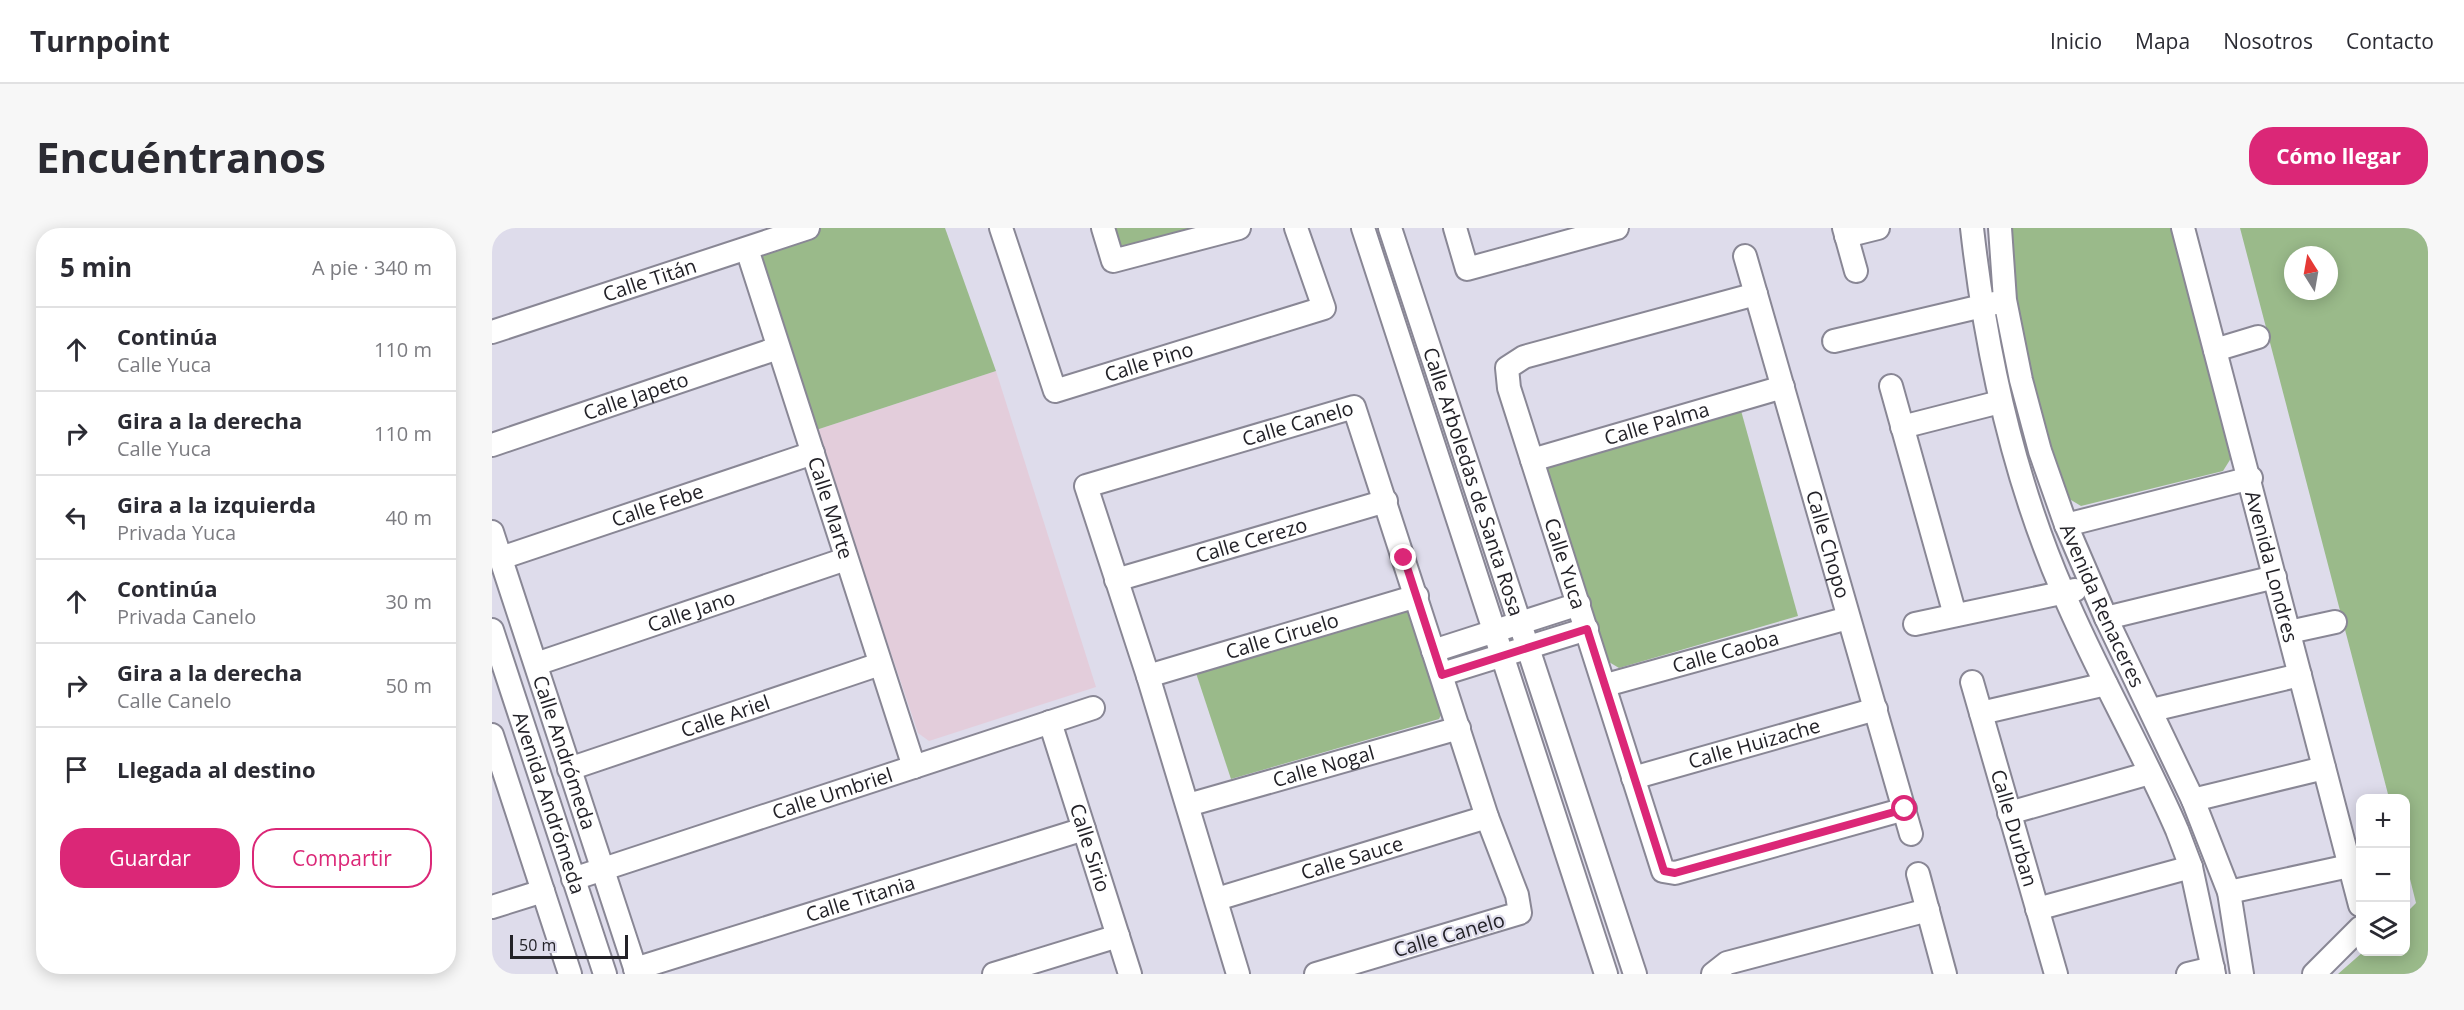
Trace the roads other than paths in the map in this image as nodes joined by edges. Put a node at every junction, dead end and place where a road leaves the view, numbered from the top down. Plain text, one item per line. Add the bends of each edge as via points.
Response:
1 (808, 228) edge
2 (1001, 228) edge
3 (1103, 228) edge
4 (1239, 228) edge
5 (1296, 228) edge
6 (1363, 228) edge
7 (1390, 228) edge
8 (1455, 228) edge
9 (1617, 228) edge
10 (1878, 228) edge
11 (1972, 228) edge
12 (2000, 228) edge
13 (2183, 228) edge
14 (1845, 232) edge
15 (747, 249) junction
16 (1745, 256) dead end
17 (1856, 271) dead end
18 (1756, 294) junction
19 (2005, 300) junction
20 (1981, 307) junction
21 (492, 332) edge
22 (2258, 337) dead end
23 (1834, 341) dead end
24 (778, 348) junction
25 (2215, 350) junction
26 (1891, 386) dead end
27 (1783, 387) junction
28 (2000, 402) junction
29 (1902, 427) junction
30 (492, 445) edge
31 (813, 453) junction
32 (1532, 460) junction
33 (2251, 478) junction
34 (1386, 501) junction
35 (2066, 525) junction
36 (492, 532) edge
37 (501, 558) junction
38 (846, 559) junction
39 (2275, 576) junction
40 (1116, 580) junction
41 (2092, 587) junction
42 (2063, 592) junction
43 (1417, 596) junction
44 (1579, 604) junction
45 (1955, 615) junction
46 (1848, 618) junction
47 (2106, 618) junction
48 (1519, 622) junction
49 (2335, 622) dead end
50 (1915, 624) dead end
51 (1587, 629) junction
52 (492, 630) edge
53 (1494, 630) junction
54 (2289, 632) junction
55 (1528, 648) junction
56 (1433, 651) junction
57 (1502, 655) junction
58 (536, 664) junction
59 (880, 664) junction
60 (1442, 675) junction
61 (2300, 675) junction
62 (1148, 676) junction
63 (1972, 682) dead end
64 (2106, 684) junction
65 (1605, 685) junction
66 (1093, 708) dead end
67 (1876, 709) junction
68 (2152, 710) junction
69 (1981, 713) junction
70 (1050, 722) junction
71 (1459, 728) junction
72 (492, 735) edge
73 (914, 767) junction
74 (2324, 768) junction
75 (569, 769) junction
76 (2150, 773) junction
77 (539, 777) junction
78 (1633, 778) junction
79 (501, 790) edge
80 (2193, 800) junction
81 (1188, 806) junction
82 (1905, 809) junction
83 (2009, 813) junction
84 (1487, 817) junction
85 (1084, 829) junction
86 (1911, 834) dead end
87 (2349, 866) junction
88 (2191, 867) junction
89 (602, 868) junction
90 (1918, 874) dead end
91 (573, 879) junction
92 (543, 891) junction
93 (2229, 892) junction
94 (1216, 898) junction
95 (2360, 902) edge
96 (492, 907) edge
97 (2037, 909) junction
98 (1928, 910) junction
99 (2356, 933) edge
100 (1118, 936) junction
101 (636, 971) edge
102 (2214, 971) edge
103 (570, 974) edge
104 (605, 974) edge
105 (994, 974) edge
106 (1130, 974) edge
107 (1238, 974) edge
108 (1316, 974) edge
109 (1606, 974) edge
110 (1635, 974) edge
111 (1713, 974) edge
112 (1945, 974) edge
113 (2056, 974) edge
114 (2188, 974) edge
115 (2242, 974) edge
116 (2314, 974) edge

1 - 15 street, Calle Titán
2 - 5 street, Calle Pino via 1055,391 1324,308
3 - 4 street via 1113,261
6 - 53 street, Calle Arboledas de Santa Rosa
7 - 48 street, Calle Arboledas de Santa Rosa
8 - 9 street via 1467,269
10 - 14 street
11 - 20 street, Avenida Renaceres
12 - 19 street, Avenida Renaceres
13 - 25 street, Avenida Londres
14 - 17 street
15 - 21 street, Calle Titán
15 - 24 street, Calle Marte
16 - 18 street, Calle Chopo
18 - 27 street, Calle Chopo
18 - 32 street, Calle Yuca via 1514,362 1507,368 1507,378
19 - 20 street
19 - 35 street, Avenida Renaceres via 2031,420
20 - 23 street
20 - 28 street, Avenida Renaceres
22 - 25 street
24 - 30 street, Calle Japeto
24 - 31 street, Calle Marte
25 - 33 street, Avenida Londres
26 - 29 street
27 - 32 street, Calle Palma
27 - 46 street, Calle Chopo
28 - 29 street
28 - 42 street, Avenida Renaceres
29 - 45 street
31 - 37 street, Calle Febe
31 - 38 street, Calle Marte
32 - 44 street, Calle Yuca
33 - 35 street
33 - 39 street, Avenida Londres
34 - 40 street, Calle Cerezo
34 - 40 street, Calle Canelo via 1354,407 1234,442 1086,486
34 - 43 street, Calle Canelo
35 - 41 street, Avenida Renaceres
36 - 37 street, Calle Andrómeda
37 - 58 street, Calle Andrómeda
38 - 58 street, Calle Jano
38 - 59 street, Calle Marte
39 - 47 street
39 - 54 street, Avenida Londres
40 - 62 street, Calle Canelo
41 - 42 street
41 - 47 street, Avenida Renaceres
42 - 45 street
42 - 64 street, Avenida Renaceres
43 - 56 street, Calle Canelo
43 - 62 street, Calle Ciruelo
44 - 48 street
44 - 51 street, Calle Yuca
45 - 50 street
46 - 65 street, Calle Caoba
46 - 67 street, Calle Chopo
47 - 68 street, Avenida Renaceres
48 - 53 street
48 - 55 street, Calle Arboledas de Santa Rosa
49 - 54 street
51 - 55 street
51 - 65 street, Calle Yuca
52 - 77 street, Avenida Andrómeda
53 - 56 street
53 - 57 street, Calle Arboledas de Santa Rosa
54 - 61 street, Avenida Londres
55 - 57 street
55 - 110 street, Calle Arboledas de Santa Rosa
56 - 60 street, Calle Canelo
57 - 60 street
57 - 109 street, Calle Arboledas de Santa Rosa
58 - 75 street, Calle Andrómeda
59 - 73 street, Calle Marte
59 - 75 street, Calle Ariel
60 - 71 street, Calle Canelo
61 - 68 street
61 - 74 street, Avenida Londres
62 - 81 street, Calle Canelo
63 - 69 street, Calle Durban
64 - 69 street
64 - 76 street, Avenida Renaceres
65 - 78 street, Calle Yuca
66 - 70 street, Calle Umbriel
67 - 78 street, Calle Huizache
67 - 82 street, Calle Chopo
68 - 80 street, Avenida Renaceres
69 - 83 street, Calle Durban
70 - 73 street, Calle Umbriel
70 - 85 street, Calle Sirio
71 - 81 street, Calle Nogal
71 - 84 street, Calle Canelo
72 - 79 street
73 - 89 street, Calle Umbriel
74 - 80 street
74 - 87 street, Avenida Londres
75 - 89 street, Calle Andrómeda
76 - 83 street
76 - 88 street, Avenida Renaceres
77 - 79 street
77 - 91 street, Avenida Andrómeda
78 - 82 street, Calle Yuca via 1659,861 1668,873
79 - 92 street
80 - 93 street, Avenida Renaceres
81 - 94 street, Calle Canelo
82 - 86 street, Calle Chopo
83 - 97 street, Calle Durban
84 - 94 street, Calle Sauce
84 - 108 street, Calle Canelo via 1517,895 1520,913
85 - 100 street, Calle Sirio
85 - 101 street, Calle Titania
87 - 93 street
87 - 95 street, Avenida Londres
88 - 97 street
88 - 102 street, Avenida Renaceres
89 - 91 street, Calle Umbriel
89 - 101 street, Calle Andrómeda
90 - 98 street
91 - 104 street, Avenida Andrómeda
92 - 96 street
92 - 103 street
93 - 115 street, Avenida Renaceres
94 - 107 street, Calle Canelo
97 - 113 street, Calle Durban
98 - 111 street via 1727,963
98 - 112 street
99 - 116 street
100 - 105 street
100 - 106 street, Calle Sirio
102 - 114 street

